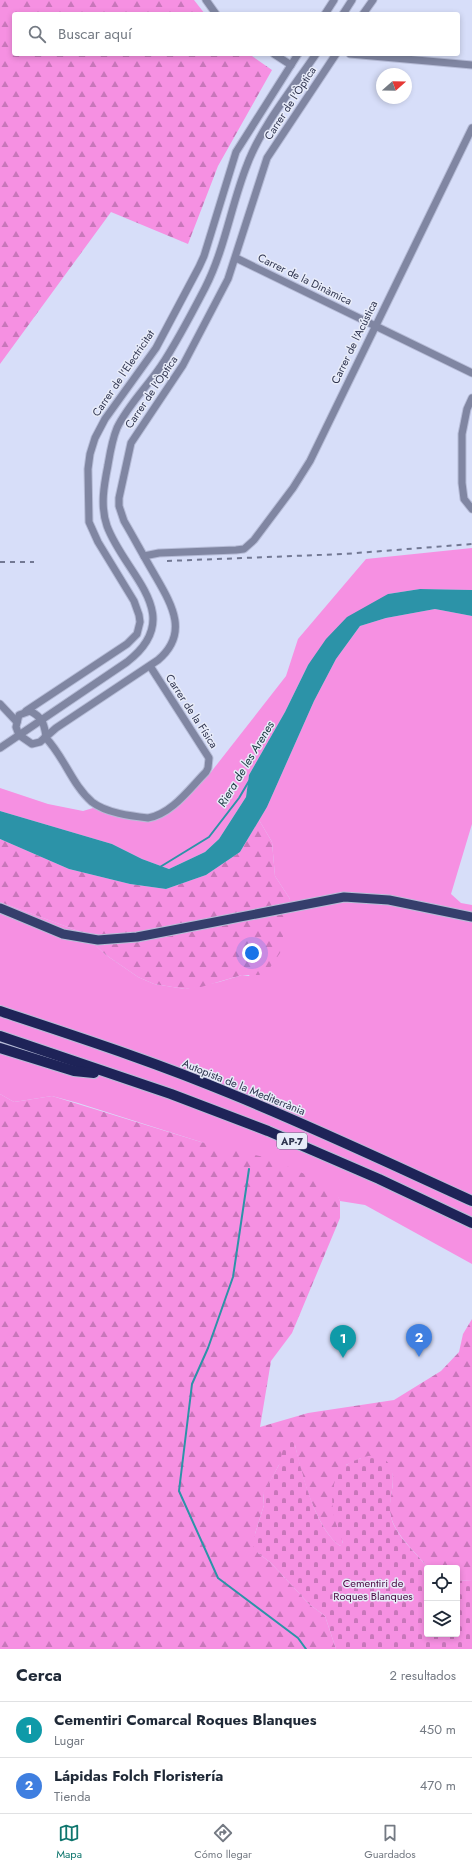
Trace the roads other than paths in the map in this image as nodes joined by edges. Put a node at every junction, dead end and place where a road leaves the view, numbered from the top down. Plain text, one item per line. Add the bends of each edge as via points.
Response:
1 (206, 0) edge
2 (334, 0) edge
3 (352, 0) edge
4 (373, 0) edge
5 (215, 12) edge
6 (326, 12) edge
7 (344, 12) edge
8 (364, 12) edge
9 (277, 56) edge
10 (297, 56) edge
11 (315, 56) edge
12 (335, 56) edge
13 (372, 56) edge
14 (290, 65) junction
15 (472, 65) edge
16 (472, 128) edge
17 (236, 258) junction
18 (374, 325) junction
19 (472, 373) edge
20 (472, 398) edge
21 (470, 508) edge
22 (144, 556) junction
23 (150, 666) junction
24 (46, 698) junction
25 (0, 704) edge
26 (36, 714) junction
27 (21, 716) junction
28 (42, 719) junction
29 (45, 727) junction
30 (56, 728) junction
31 (19, 735) junction
32 (46, 737) junction
33 (0, 748) edge
34 (0, 908) edge
35 (472, 917) edge
36 (0, 1011) edge
37 (0, 1036) edge
38 (0, 1048) edge
39 (106, 1074) junction
40 (472, 1201) edge
41 (472, 1223) edge

1 - 5 street
2 - 6 street
3 - 7 street
4 - 8 street
9 - 14 street
10 - 14 street, Carrer de l'Electricitat
11 - 28 street via 258,140 246,166 218,260 206,286 165,360 128,410 114,439 103,494 104,515 111,536 152,608 154,619 148,642 134,656
12 - 17 street, Carrer de l'Òptica via 268,158
13 - 15 street
14 - 24 street, Carrer de l'Electricitat via 236,152 199,268 156,348 110,410 92,446 88,470 89,522 137,608 140,622 137,634 127,644
16 - 18 street, Carrer de l'Acústica
17 - 18 street, Carrer de la Dinàmica
17 - 22 street, Carrer de l'Òptica via 228,279 183,365 135,434 128,452 119,506 124,521
18 - 19 street, Carrer de la Dinàmica
18 - 22 street, Carrer de l'Acústica via 302,474 250,545 236,550 159,553
20 - 21 street via 462,434 463,494
22 - 23 street, Carrer de l'Òptica via 170,602 176,620 175,635 169,649
23 - 30 street, Carrer de l'Òptica
23 - 32 street, Carrer de la Física via 209,758 206,772 174,804 148,818 108,810 96,804 87,796
24 - 26 street, Carrer de l'Electricitat
24 - 27 street, Carrer de l'Electricitat
25 - 27 street via 7,711
26 - 27 street
26 - 28 street
27 - 31 street via 17,731
28 - 29 street
28 - 31 street
29 - 30 street
29 - 32 street
30 - 32 street, Carrer de l'Òptica
31 - 32 street via 32,744
31 - 33 street
34 - 35 main road via 63,934 98,940 137,937 344,897 389,900
36 - 40 highway, Autopista de la Mediterrània / AP-7 via 233,1094 381,1158
37 - 39 highway, AP-7
38 - 39 highway via 74,1071
39 - 41 highway, AP-7 via 171,1094 268,1131 386,1182

